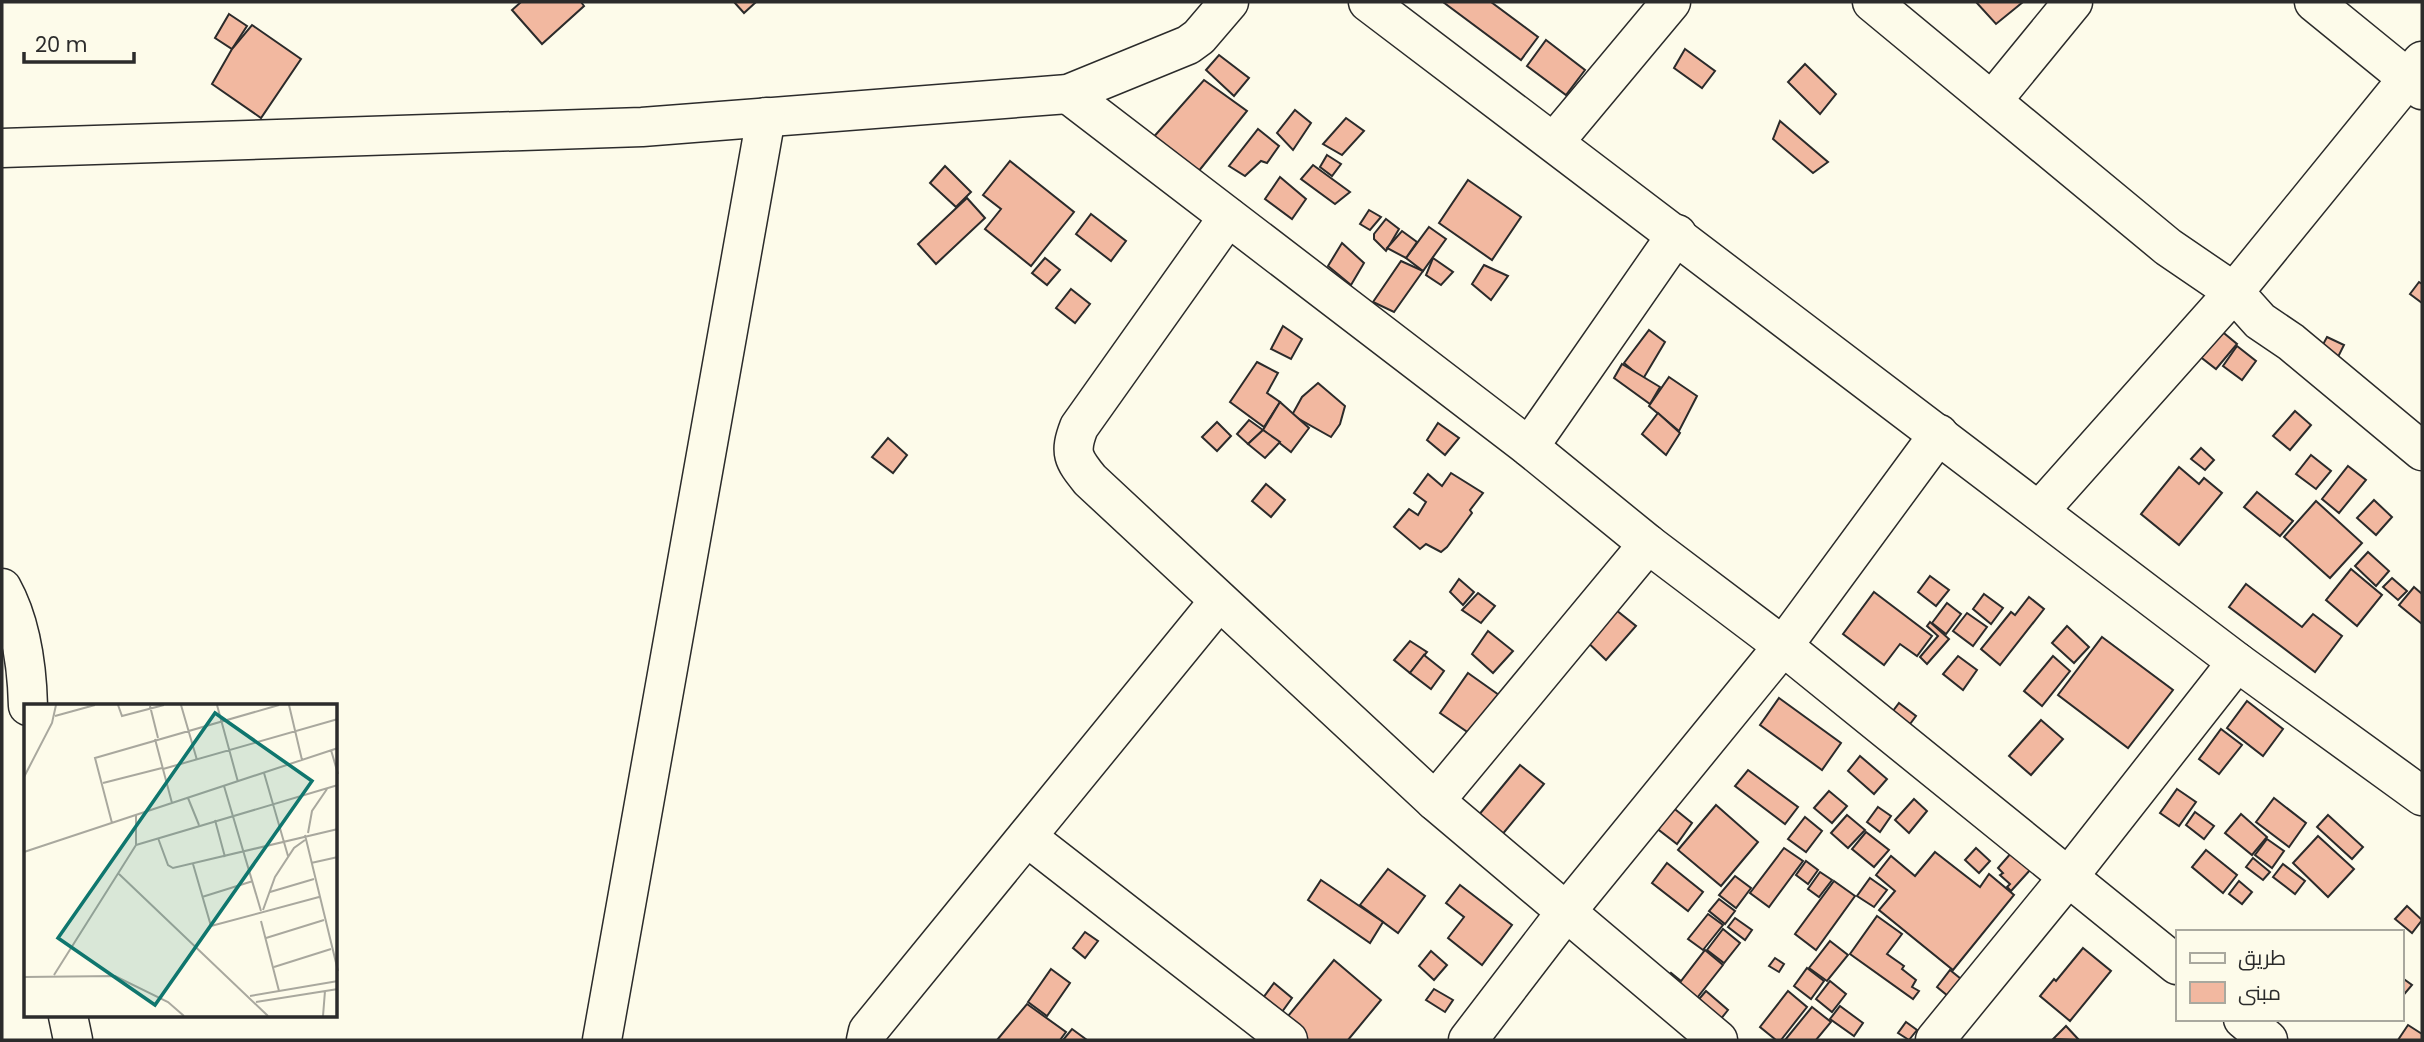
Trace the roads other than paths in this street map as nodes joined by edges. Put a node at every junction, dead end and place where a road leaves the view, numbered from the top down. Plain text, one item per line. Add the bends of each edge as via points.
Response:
1 (1229, 2) edge
2 (1368, 2) edge
3 (1671, 2) edge
4 (1872, 2) edge
5 (2073, 2) edge
6 (2314, 2) edge
7 (2418, 76) edge
8 (1068, 94) junction
9 (1992, 101) junction
10 (766, 117) junction
11 (1555, 141) junction
12 (2, 148) edge
13 (1228, 216) junction
14 (1677, 234) junction
15 (2234, 292) junction
16 (1939, 434) junction
17 (1530, 447) junction
18 (2422, 451) edge
19 (2039, 512) junction
20 (1648, 544) junction
21 (2, 588) edge
22 (1219, 601) junction
23 (1783, 646) junction
24 (2237, 662) junction
25 (28, 704) edge
26 (2422, 796) edge
27 (1435, 801) junction
28 (1027, 837) junction
29 (2069, 876) junction
30 (1566, 912) junction
31 (2176, 964) edge
32 (68, 1018) edge
33 (2245, 1021) edge
34 (73, 1040) edge
35 (602, 1040) edge
36 (866, 1040) edge
37 (1288, 1040) edge
38 (1468, 1040) edge
39 (1718, 1040) edge
40 (1935, 1040) edge
41 (2268, 1040) edge

1 - 8 street via 1188,45
2 - 11 street
3 - 11 street
4 - 9 street
5 - 9 street
6 - 7 street
7 - 15 street
8 - 10 street
8 - 13 street
9 - 15 street via 2168,247
10 - 12 street via 642,127
10 - 35 street
11 - 14 street
13 - 17 street
13 - 22 street via 1079,427 1071,448 1090,480
14 - 16 street
14 - 17 street
15 - 18 street via 2260,321
15 - 19 street
16 - 19 street
16 - 23 street
17 - 20 street
19 - 24 street
20 - 23 street
20 - 27 street
21 - 25 street via 27,672
22 - 27 street
22 - 28 street
23 - 29 street
23 - 30 street
24 - 26 street
24 - 29 street
27 - 30 street
28 - 36 street via 868,1031
28 - 37 street
29 - 31 street
29 - 40 street
30 - 38 street
30 - 39 street
32 - 34 street
33 - 41 street

